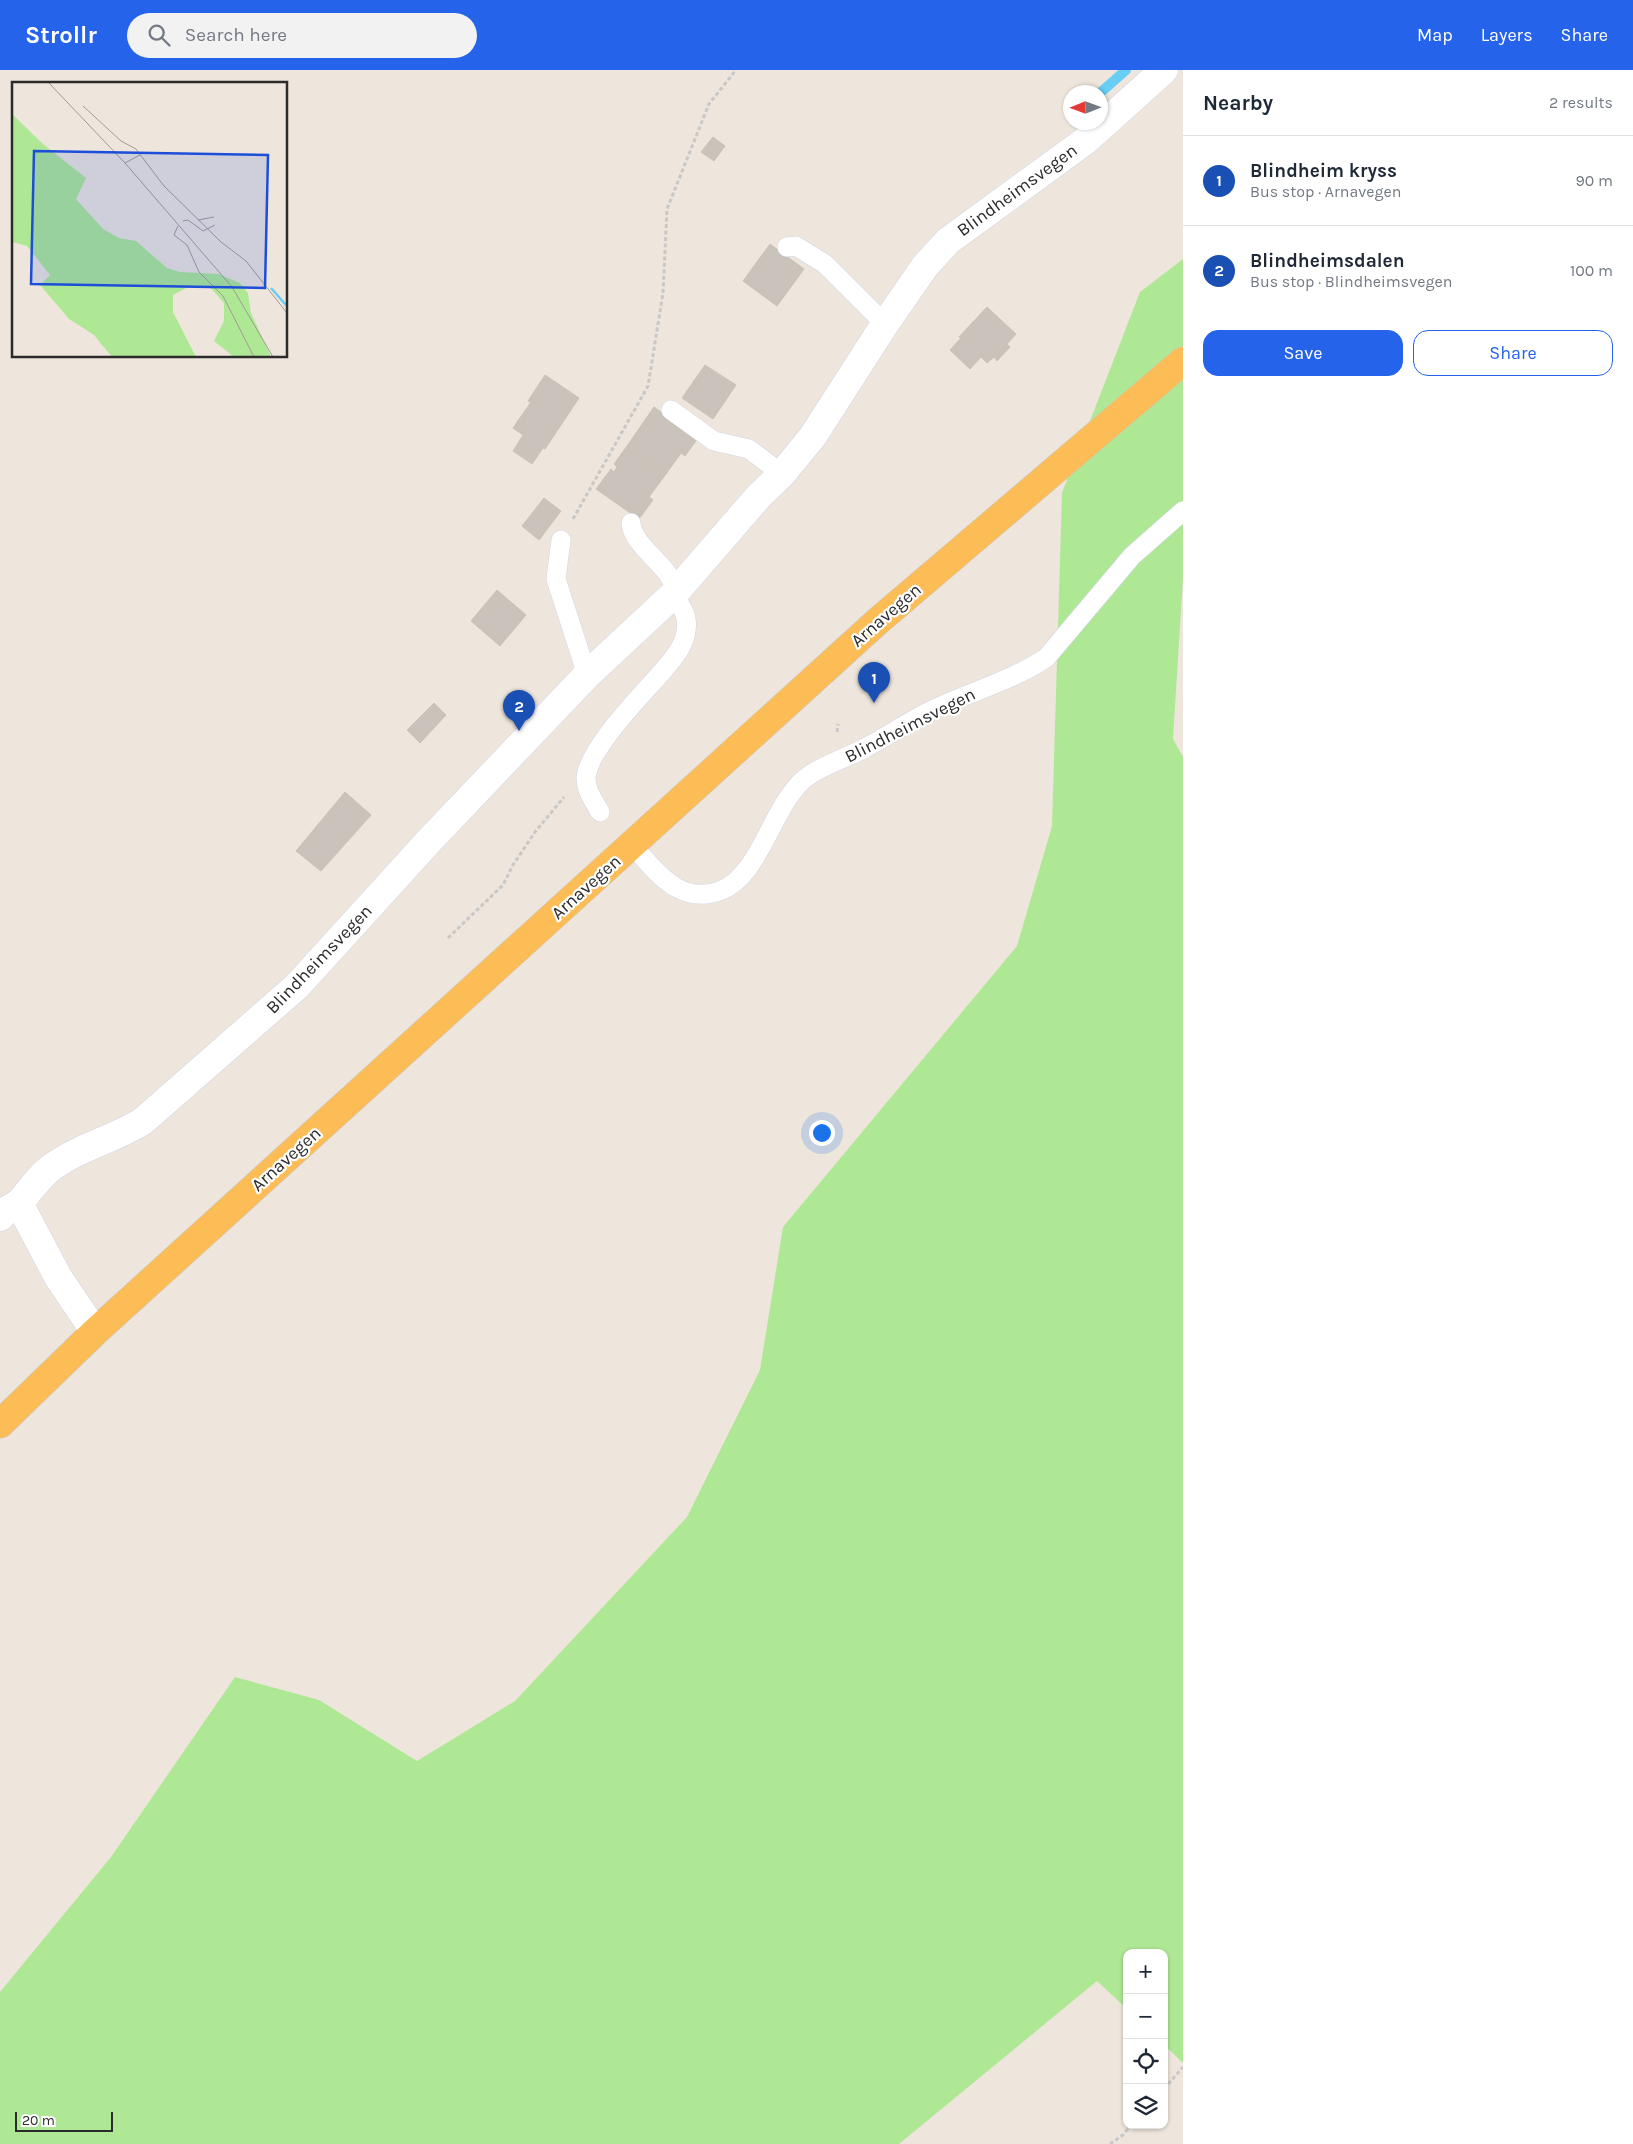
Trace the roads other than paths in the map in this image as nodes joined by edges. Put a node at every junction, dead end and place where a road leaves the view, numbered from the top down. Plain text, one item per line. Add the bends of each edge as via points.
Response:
1 (1164, 70) edge
2 (787, 247) dead end
3 (885, 324) junction
4 (1183, 361) edge
5 (671, 410) dead end
6 (782, 474) junction
7 (1183, 511) edge
8 (631, 523) dead end
9 (561, 540) road end
10 (674, 594) junction
11 (587, 675) junction
12 (600, 812) dead end
13 (642, 856) dead end
14 (10, 1210) edge
15 (95, 1332) junction
16 (0, 1424) edge

1 - 3 street, Blindheimsvegen via 1084,141 948,241 925,266
2 - 3 lane via 796,246 826,264
3 - 6 street, Blindheimsvegen via 813,436
4 - 15 highway, Arnavegen via 878,621
5 - 6 lane via 714,440 749,449
6 - 10 street, Blindheimsvegen
7 - 13 lane, Blindheimsvegen via 1132,556 1046,658 1029,669 932,711 811,774 786,802 750,864 737,880 723,890 698,896 684,892 673,886
8 - 10 lane via 631,529 672,580
9 - 11 lane via 556,579
10 - 11 street, Blindheimsvegen
10 - 12 lane via 682,605 686,620 686,633 678,653 600,744 590,762 587,783
11 - 14 street, Blindheimsvegen via 297,986 143,1121 65,1159 46,1172
14 - 15 street, Blindheimsvegen
15 - 16 highway, Arnavegen

